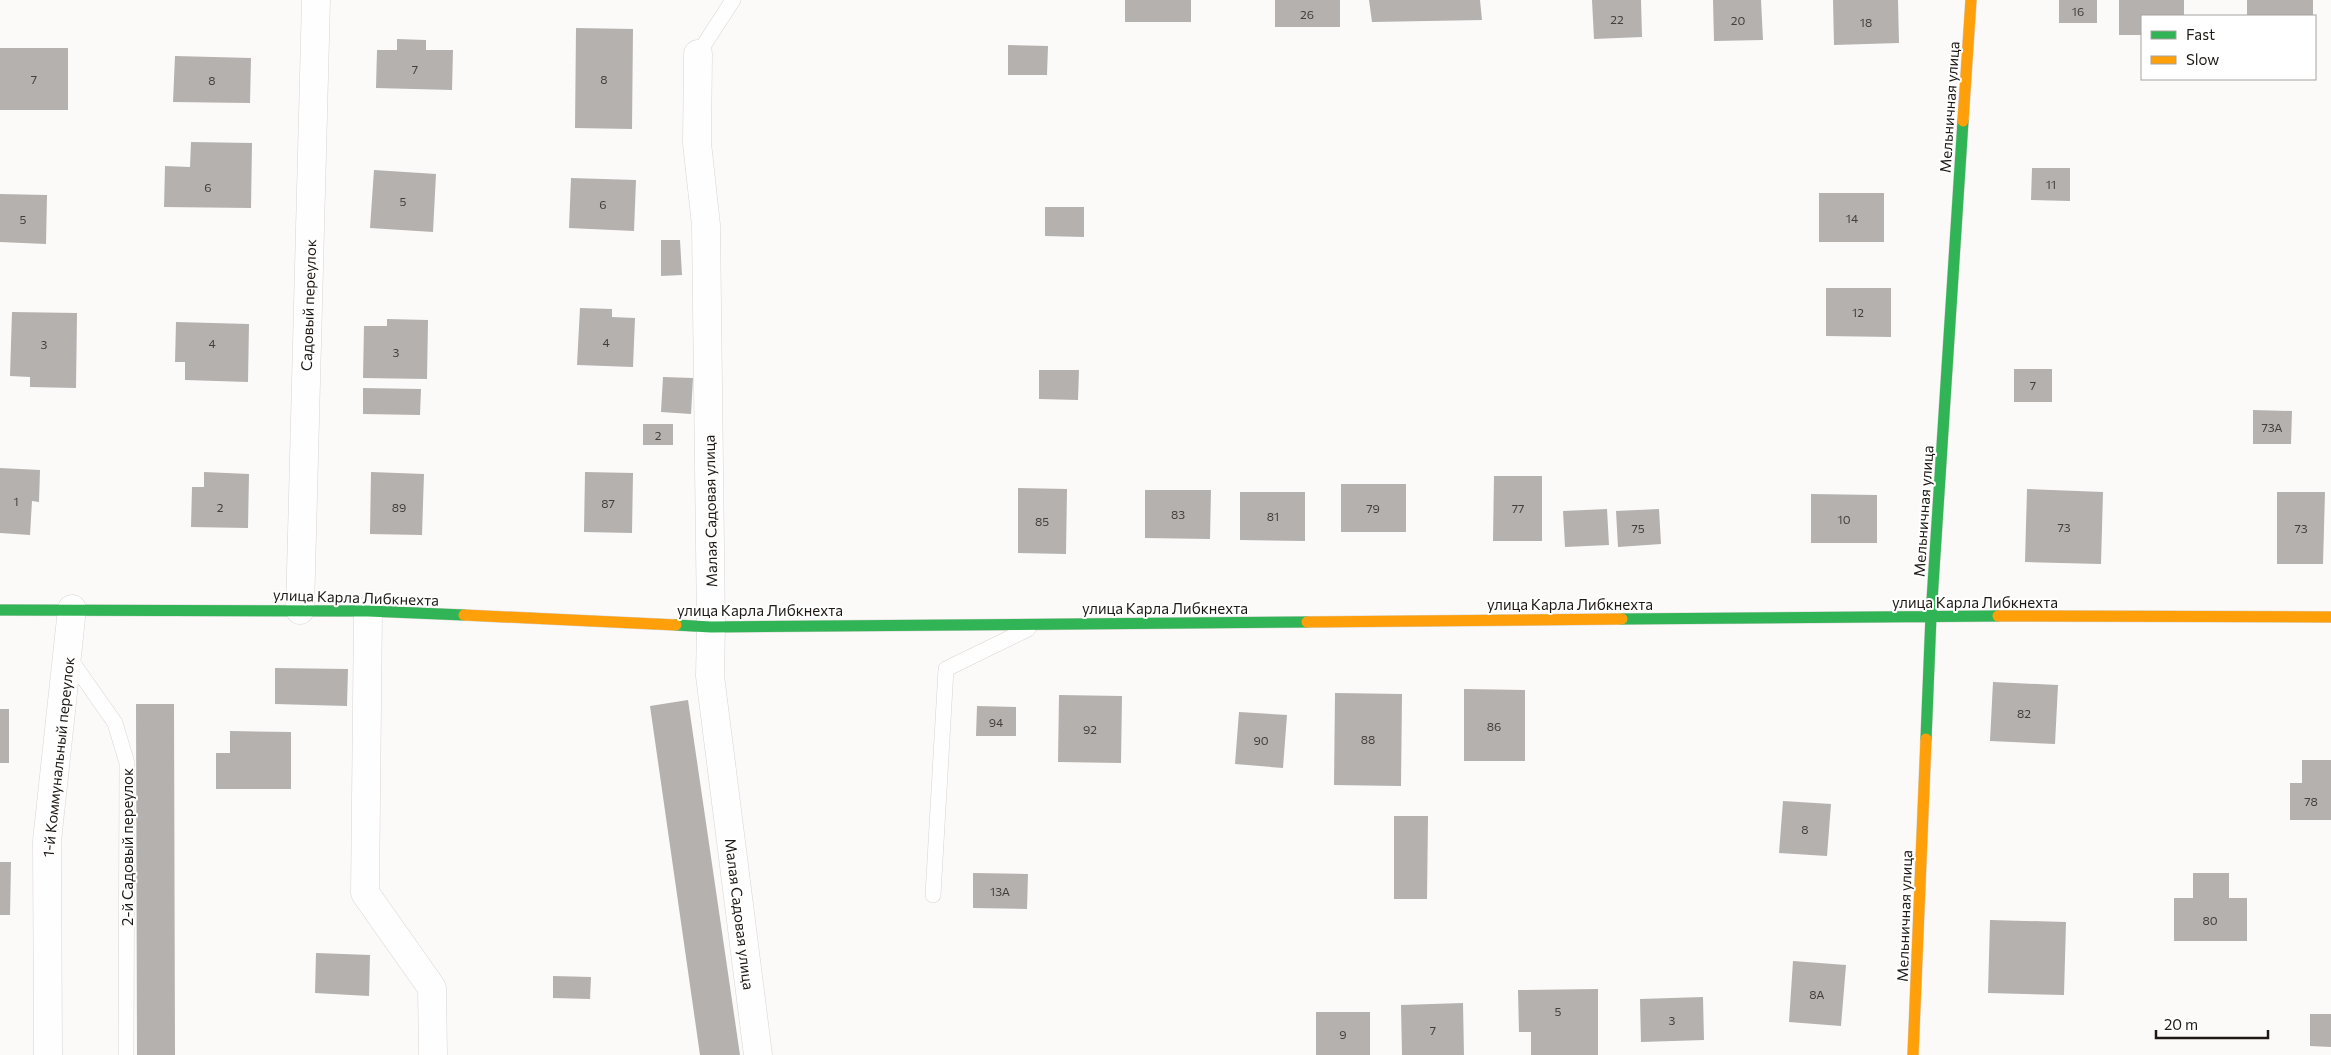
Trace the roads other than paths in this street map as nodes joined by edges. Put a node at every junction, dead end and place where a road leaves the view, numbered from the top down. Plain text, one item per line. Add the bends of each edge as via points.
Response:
1 (316, 0) edge
2 (733, 0) edge
3 (1971, 0) edge
4 (698, 54) joint
5 (72, 609) junction
6 (0, 610) edge
7 (300, 610) junction
8 (368, 611) junction
9 (1931, 616) junction
10 (2331, 617) edge
11 (1038, 624) junction
12 (711, 627) junction
13 (68, 656) junction
14 (933, 895) dead end
15 (48, 1055) edge
16 (126, 1055) edge
17 (433, 1055) edge
18 (758, 1055) edge
19 (1913, 1055) edge

1 - 7 street, Садовый переулок
2 - 4 lane
3 - 9 street, Мельничная улица
4 - 12 street, Малая Садовая улица via 697,143 706,225
5 - 6 street, улица Карла Либкнехта
5 - 7 street, улица Карла Либкнехта
5 - 13 street, 1-й Коммунальный переулок
7 - 8 street, улица Карла Либкнехта
8 - 12 street, улица Карла Либкнехта
8 - 17 street via 365,893 432,988
9 - 10 street, улица Карла Либкнехта
9 - 11 street, улица Карла Либкнехта
9 - 19 street, Мельничная улица
11 - 12 street, улица Карла Либкнехта
11 - 14 lane via 946,669
12 - 18 street, Малая Садовая улица via 710,676
13 - 15 street, 1-й Коммунальный переулок via 47,841
13 - 16 lane, 2-й Садовый переулок via 116,723 127,762

